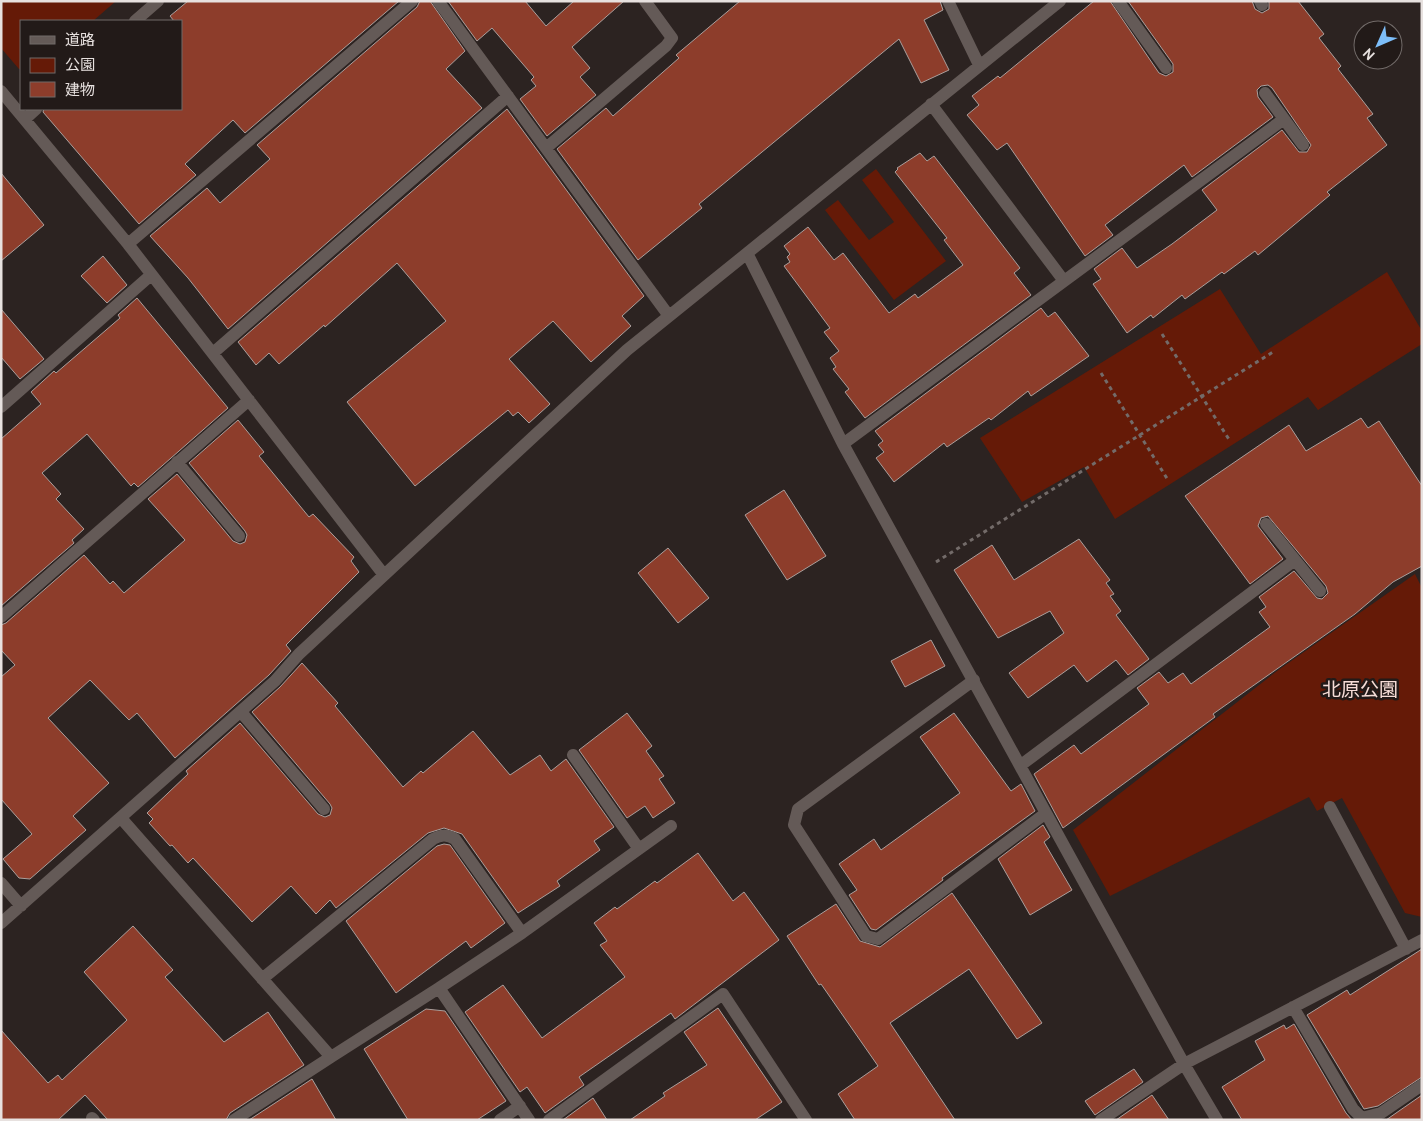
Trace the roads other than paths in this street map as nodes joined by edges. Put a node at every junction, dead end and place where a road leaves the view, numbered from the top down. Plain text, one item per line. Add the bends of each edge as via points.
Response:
1 (158, 1) edge
2 (412, 1) edge
3 (438, 1) edge
4 (645, 1) edge
5 (948, 1) edge
6 (1060, 1) edge
7 (1118, 1) edge
8 (137, 20) edge
9 (980, 66) junction
10 (1166, 68) dead end
11 (1, 91) edge
12 (1265, 93) dead end
13 (508, 96) junction
14 (931, 104) junction
15 (35, 110) edge
16 (24, 119) junction
17 (1284, 119) junction
18 (1303, 145) dead end
19 (546, 148) junction
20 (128, 244) junction
21 (747, 253) junction
22 (151, 274) junction
23 (1064, 281) junction
24 (670, 316) junction
25 (213, 353) junction
26 (249, 400) junction
27 (1, 407) edge
28 (843, 444) junction
29 (177, 462) junction
30 (1266, 524) dead end
31 (239, 536) dead end
32 (1295, 560) junction
33 (384, 575) junction
34 (1320, 592) dead end
35 (1, 617) edge
36 (974, 680) junction
37 (241, 712) junction
38 (573, 756) dead end
39 (1021, 765) junction
40 (1330, 807) dead end
41 (324, 809) dead end
42 (1046, 813) junction
43 (121, 818) junction
44 (671, 826) dead end
45 (639, 849) junction
46 (1, 883) edge
47 (21, 906) junction
48 (1, 922) edge
49 (522, 933) junction
50 (1422, 940) edge
51 (1406, 948) junction
52 (262, 979) junction
53 (439, 988) junction
54 (1293, 1007) junction
55 (330, 1057) junction
56 (1184, 1064) junction
57 (1422, 1085) edge
58 (520, 1106) junction
59 (234, 1120) edge
60 (500, 1120) edge
61 (529, 1120) edge
62 (549, 1120) edge
63 (806, 1120) edge
64 (1101, 1120) edge
65 (1217, 1120) edge

1 - 8 street
2 - 20 street
3 - 13 street
4 - 19 street via 672,38
5 - 9 street
6 - 9 street
7 - 10 street
9 - 14 street
11 - 16 street
12 - 17 street
13 - 19 street
13 - 25 street
14 - 21 street
14 - 23 street
15 - 16 street
16 - 20 street
17 - 18 street
17 - 23 street
19 - 24 street
20 - 22 street
21 - 24 street
21 - 28 street
22 - 25 street
22 - 27 street
23 - 28 street
24 - 33 street via 627,350
25 - 26 street
26 - 29 street
26 - 33 street
28 - 36 street
29 - 31 street
29 - 35 street
30 - 32 street
32 - 34 street
32 - 39 street
33 - 37 street
36 - 39 street
36 - 42 street via 798,809 794,825 866,936 878,938
37 - 41 street
37 - 43 street
38 - 45 street
39 - 42 street
40 - 51 street
42 - 56 street
43 - 47 street
43 - 52 street
44 - 45 street
45 - 49 street
46 - 47 street
47 - 48 street
49 - 52 street via 455,839 441,836 433,839
49 - 53 street
50 - 51 street
51 - 54 street
52 - 55 street
53 - 55 street
53 - 58 street
54 - 56 street
54 - 57 street via 1353,1109 1362,1118 1381,1113
55 - 59 street
56 - 64 street
56 - 65 street
58 - 60 street
58 - 61 street
62 - 63 street via 723,994

